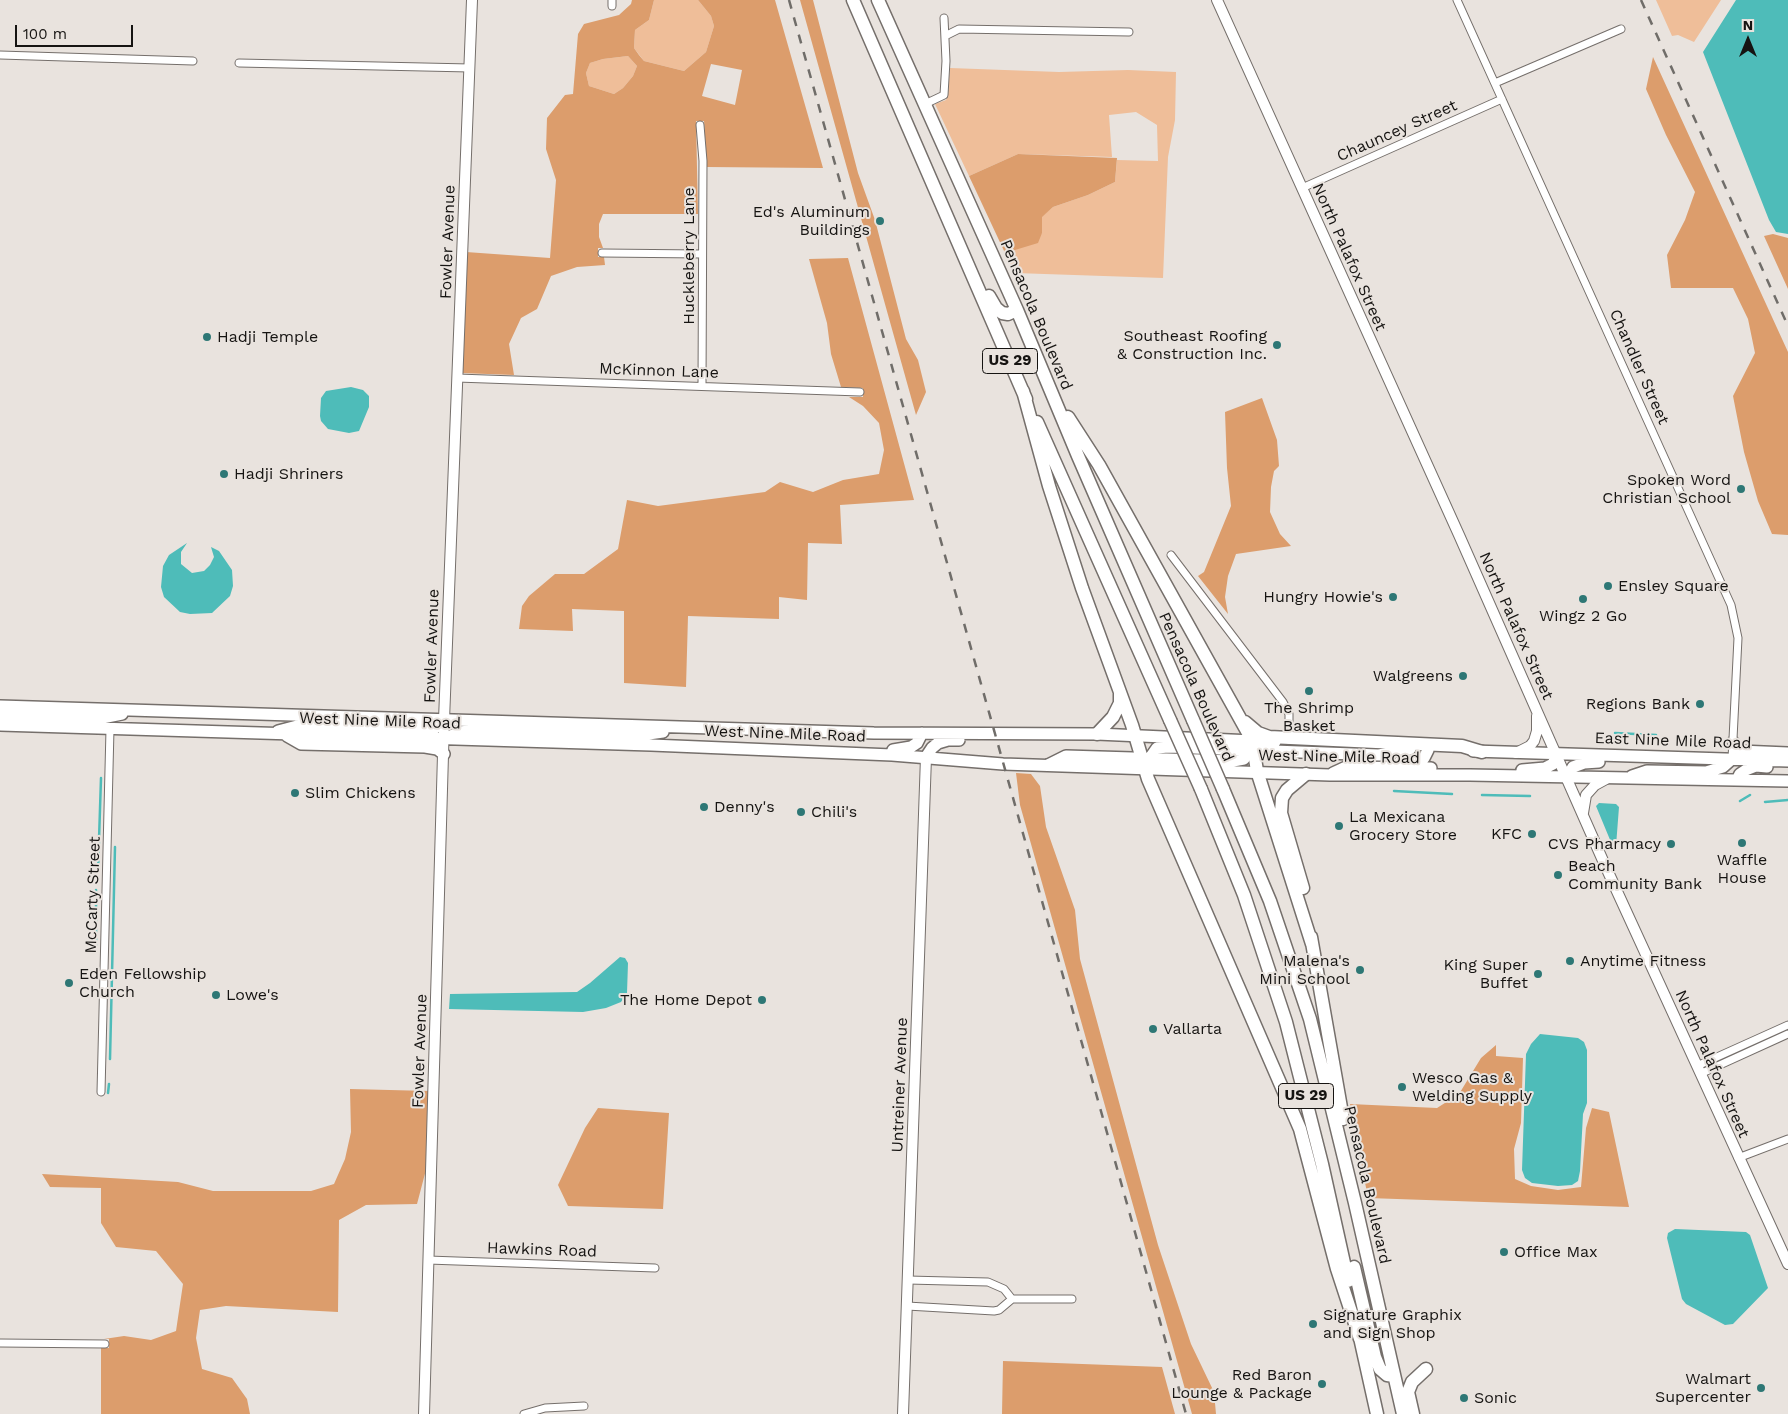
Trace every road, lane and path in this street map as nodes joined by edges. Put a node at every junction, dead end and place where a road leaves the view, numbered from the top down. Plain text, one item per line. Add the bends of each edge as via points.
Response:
1 (472, 0) edge
2 (853, 0) edge
3 (870, 0) edge
4 (878, 0) edge
5 (1217, 0) edge
6 (1457, 0) edge
7 (944, 18) dead end
8 (1621, 29) dead end
9 (1129, 32) dead end
10 (945, 36) junction
11 (0, 55) edge
12 (193, 61) dead end
13 (906, 61) junction
14 (240, 63) dead end
15 (470, 68) junction
16 (1495, 83) junction
17 (1502, 99) junction
18 (925, 104) junction
19 (700, 125) dead end
20 (1302, 188) junction
21 (956, 235) junction
22 (602, 252) dead end
23 (702, 254) junction
24 (1017, 310) junction
25 (457, 378) junction
26 (702, 386) junction
27 (1023, 391) junction
28 (860, 392) dead end
29 (1052, 392) junction
30 (1171, 555) dead end
31 (1119, 686) junction
32 (0, 706) edge
33 (138, 710) junction
34 (1537, 712) junction
35 (0, 715) edge
36 (444, 720) junction
37 (1242, 720) junction
38 (0, 725) edge
39 (690, 727) junction
40 (110, 729) junction
41 (922, 732) junction
42 (266, 734) junction
43 (283, 734) junction
44 (987, 734) junction
45 (1097, 734) junction
46 (1136, 736) junction
47 (444, 739) junction
48 (1289, 740) junction
49 (1733, 742) junction
50 (1252, 747) junction
51 (1410, 749) junction
52 (1428, 750) junction
53 (823, 752) junction
54 (1482, 752) junction
55 (1516, 753) junction
56 (1788, 753) edge
57 (444, 754) junction
58 (1556, 754) junction
59 (926, 757) junction
60 (1716, 759) junction
61 (1732, 759) junction
62 (1788, 761) edge
63 (1146, 762) junction
64 (1788, 767) edge
65 (1377, 768) junction
66 (1257, 771) junction
67 (1306, 774) junction
68 (1330, 775) junction
69 (1788, 775) edge
70 (1568, 778) junction
71 (1606, 779) junction
72 (1626, 779) junction
73 (1737, 780) junction
74 (1761, 780) junction
75 (1788, 781) edge
76 (1583, 814) junction
77 (1312, 944) junction
78 (1788, 1025) edge
79 (1788, 1034) edge
80 (1699, 1070) junction
81 (101, 1092) dead end
82 (1788, 1139) edge
83 (1738, 1158) junction
84 (1355, 1203) junction
85 (1337, 1229) junction
86 (1786, 1252) edge
87 (428, 1260) junction
88 (1788, 1264) edge
89 (655, 1268) dead end
90 (908, 1280) junction
91 (1012, 1299) junction
92 (1072, 1299) dead end
93 (907, 1306) junction
94 (1360, 1339) junction
95 (0, 1343) edge
96 (105, 1344) dead end
97 (1426, 1368) dead end
98 (1394, 1376) junction
99 (584, 1406) dead end
100 (424, 1414) edge
101 (524, 1414) edge
102 (903, 1414) edge
103 (1377, 1414) edge
104 (1403, 1414) edge
105 (1413, 1414) edge

1 - 15 street, Fowler Avenue
2 - 21 highway, US 29
3 - 13 highway via 889,44
4 - 13 highway, Pensacola Boulevard / US 29
5 - 20 street, North Palafox Street
6 - 16 street, Chandler Street
7 - 10 street
8 - 16 street
9 - 10 street via 959,29
10 - 18 street via 944,95
11 - 12 street
13 - 18 highway, Pensacola Boulevard / US 29
14 - 15 street
15 - 25 street, Fowler Avenue
16 - 17 street, Chandler Street
17 - 20 street, Chauncey Street
17 - 49 street, Chandler Street via 1731,605 1738,638
18 - 24 highway, Pensacola Boulevard / US 29
19 - 23 street, Huckleberry Lane
20 - 34 street, North Palafox Street
21 - 24 highway via 973,257 996,308 1008,314
21 - 27 highway, US 29
22 - 23 street
23 - 26 street, Huckleberry Lane
24 - 29 highway, Pensacola Boulevard / US 29
25 - 26 street, McKinnon Lane
25 - 36 street, Fowler Avenue
26 - 28 street, McKinnon Lane
27 - 31 highway via 1037,449 1082,588
27 - 85 highway, US 29, bridge via 1201,789 1244,895 1286,1022
29 - 37 highway via 1099,465
29 - 84 highway, Pensacola Boulevard / US 29, bridge via 1224,789 1292,963 1323,1068
30 - 48 street via 1283,702 1289,714
31 - 45 highway via 1120,703 1109,723
31 - 46 highway
32 - 33 main road, West Nine Mile Road
33 - 35 main road via 102,718
33 - 36 main road, West Nine Mile Road
34 - 55 street via 1538,731 1534,741
34 - 58 street, North Palafox Street
36 - 39 main road, West Nine Mile Road
36 - 42 main road via 434,729 425,730 297,726
36 - 47 street, Fowler Avenue
37 - 48 highway via 1258,734
37 - 50 highway
38 - 40 main road, West Nine Mile Road
39 - 41 main road, West Nine Mile Road
39 - 47 main road via 634,736 460,732
40 - 42 main road, West Nine Mile Road
40 - 81 street, McCarty Street
41 - 44 main road, West Nine Mile Road
41 - 53 main road via 917,742 905,749 835,746
42 - 43 main road, West Nine Mile Road
43 - 47 main road, West Nine Mile Road
43 - 57 main road via 301,744 425,747
44 - 45 main road, West Nine Mile Road
44 - 59 main road via 976,740 948,740 932,748
45 - 46 main road, West Nine Mile Road
46 - 50 main road, West Nine Mile Road
46 - 63 highway
47 - 53 main road, West Nine Mile Road
47 - 57 street, Fowler Avenue
48 - 50 main road, West Nine Mile Road
48 - 51 main road, West Nine Mile Road
48 - 54 highway via 1462,746
49 - 56 main road via 1740,751
49 - 61 street, Chandler Street
50 - 51 main road via 1379,755
50 - 63 main road via 1244,759 1233,761
50 - 66 highway
51 - 52 main road, West Nine Mile Road
52 - 54 main road, West Nine Mile Road
52 - 65 main road via 1424,758
53 - 59 main road, West Nine Mile Road
54 - 55 main road, West Nine Mile Road
55 - 58 main road, West Nine Mile Road
57 - 87 street, Fowler Avenue
58 - 60 main road, East Nine Mile Road
58 - 65 main road via 1554,764 1534,770
58 - 70 street, North Palafox Street
59 - 63 main road, West Nine Mile Road via 1046,766 1066,756
59 - 90 street, Untreiner Avenue
60 - 61 main road, East Nine Mile Road
60 - 70 main road via 1702,765 1584,763 1572,767
61 - 62 main road, East Nine Mile Road
61 - 72 main road via 1723,767 1706,772 1647,770
63 - 66 main road, West Nine Mile Road
63 - 94 highway via 1148,779 1300,1129 1337,1269
64 - 73 main road via 1756,766 1742,772
65 - 68 main road via 1346,767
66 - 67 main road, West Nine Mile Road
66 - 77 highway
67 - 68 main road, West Nine Mile Road
67 - 77 highway via 1287,790 1282,798 1281,813 1308,905
68 - 70 main road, West Nine Mile Road
69 - 74 main road
70 - 71 main road
70 - 76 street, North Palafox Street
71 - 72 main road
71 - 76 street via 1586,795
72 - 73 main road
73 - 74 main road
74 - 75 main road
76 - 80 street, North Palafox Street
77 - 84 highway
78 - 80 street
79 - 80 street
80 - 83 street, North Palafox Street
82 - 83 street
83 - 86 street, North Palafox Street
84 - 98 highway, Pensacola Boulevard / US 29
85 - 94 highway, US 29
85 - 98 highway via 1350,1252 1374,1357 1380,1369
86 - 88 street, North Palafox Street
87 - 89 street, Hawkins Road
87 - 100 street, Fowler Avenue
90 - 91 street via 988,1282 1004,1289
90 - 93 street, Untreiner Avenue
91 - 92 street
91 - 93 street via 994,1311
93 - 102 street, Untreiner Avenue
94 - 103 highway, US 29
95 - 96 street
97 - 105 highway via 1412,1382 1408,1392
98 - 104 highway, Pensacola Boulevard / US 29
99 - 101 street via 545,1408

